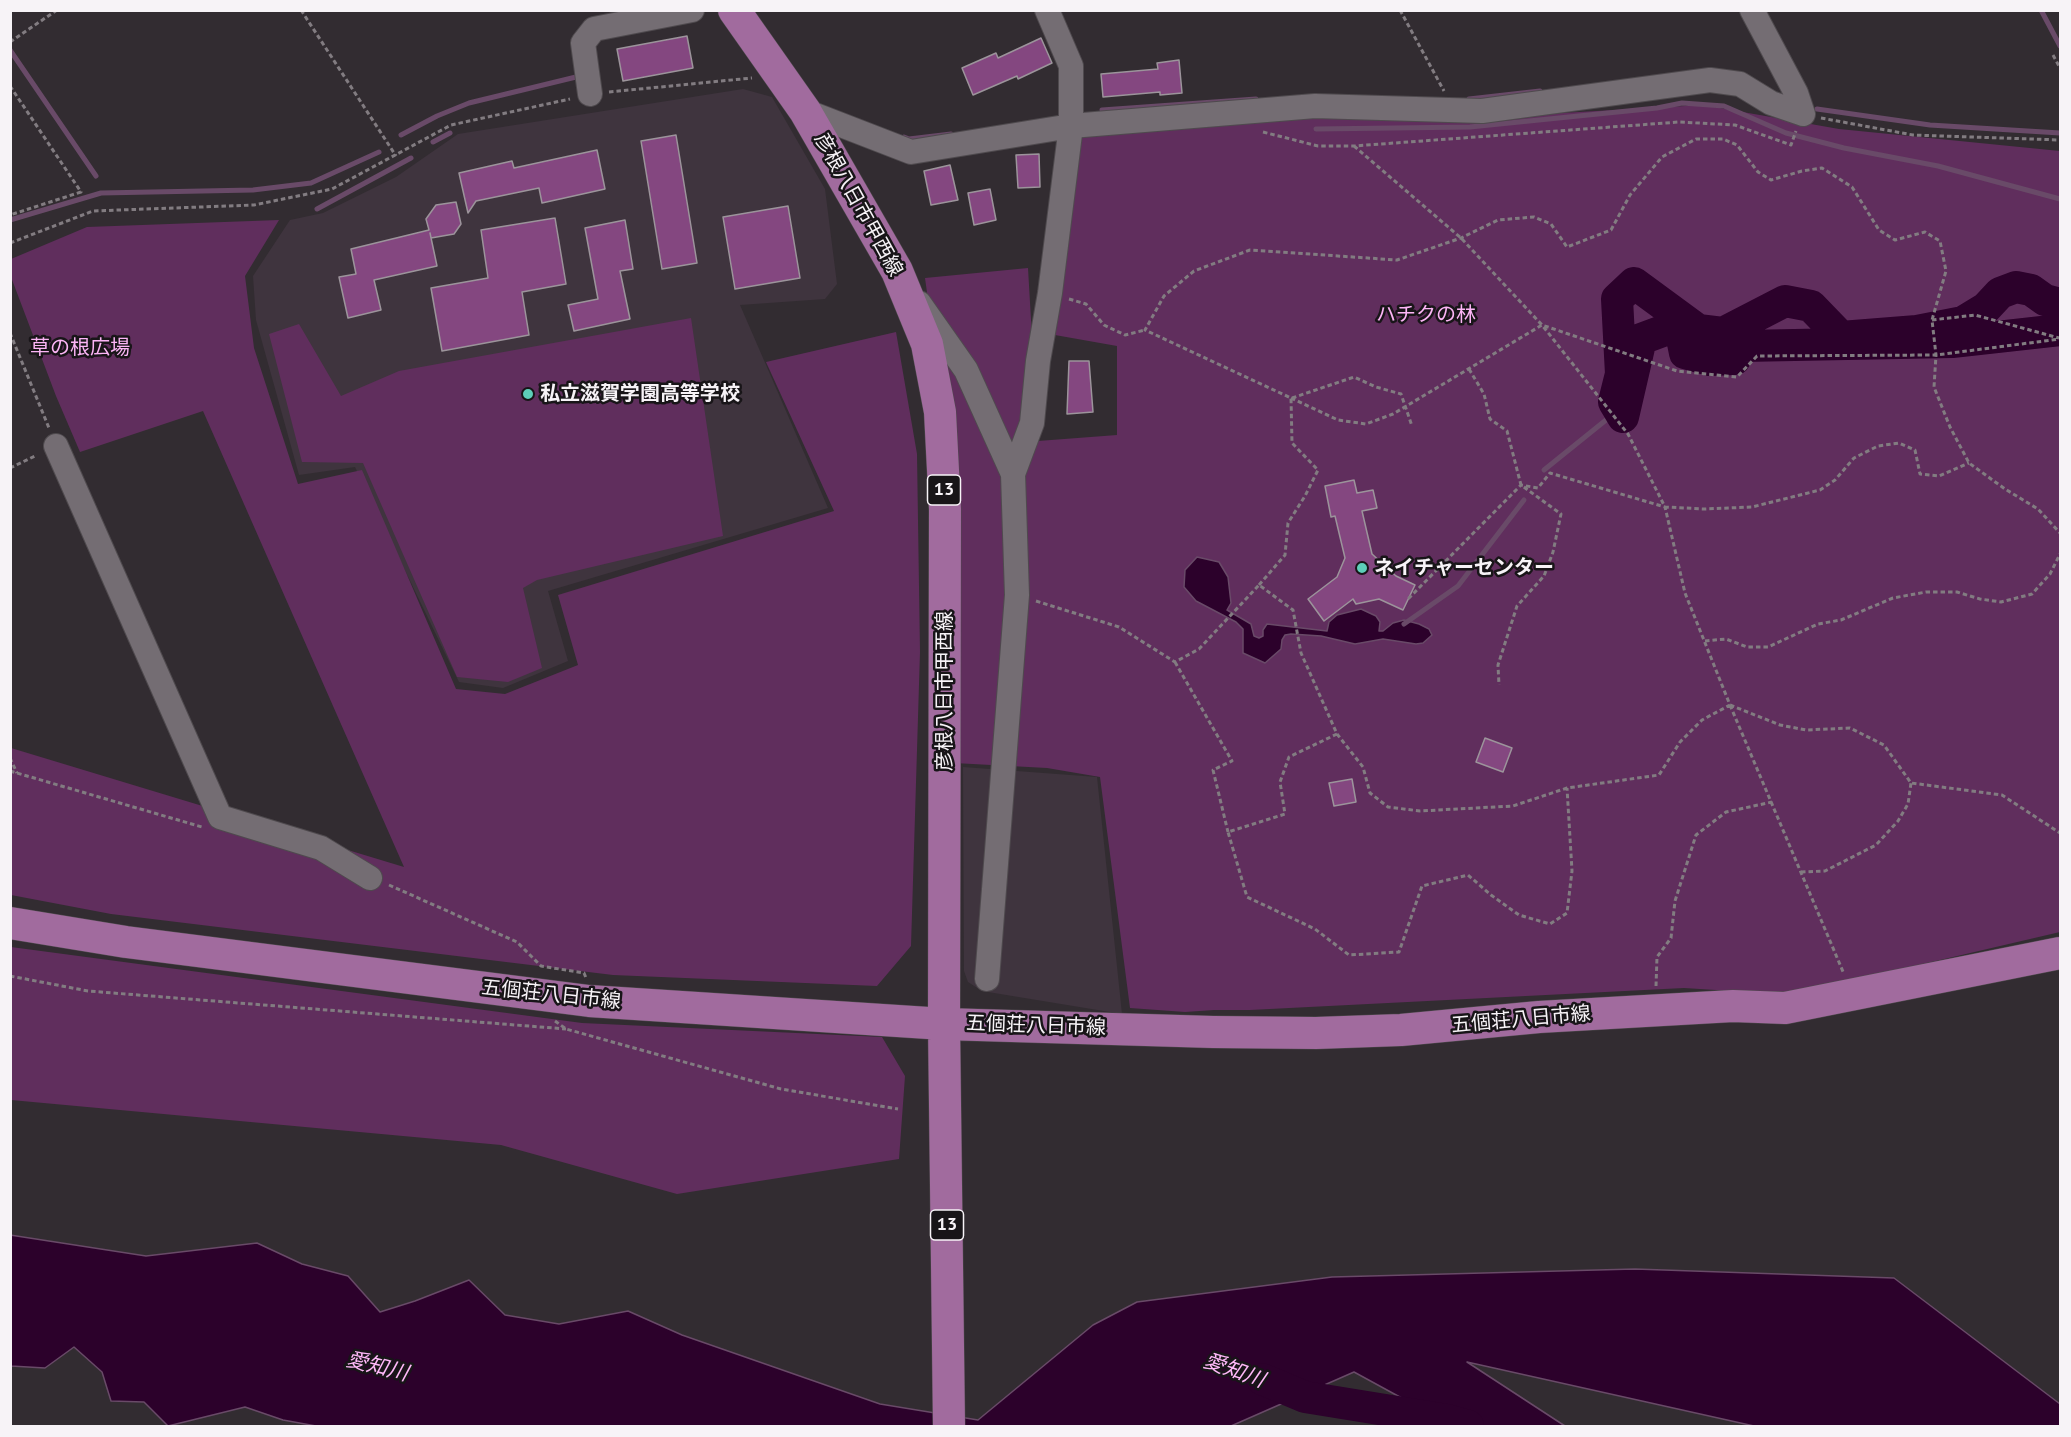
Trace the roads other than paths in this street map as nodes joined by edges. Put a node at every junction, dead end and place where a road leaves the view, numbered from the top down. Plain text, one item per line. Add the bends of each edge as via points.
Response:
1 (692, 10) edge
2 (734, 10) edge
3 (1047, 10) edge
4 (1752, 10) edge
5 (590, 94) road end
6 (805, 111) junction
7 (1070, 135) junction
8 (897, 271) junction
9 (56, 446) road end
10 (1013, 474) junction
11 (370, 878) dead end
12 (10, 923) edge
13 (2061, 953) edge
14 (987, 979) dead end
15 (944, 1024) junction
16 (949, 1426) edge

1 - 5 street via 594,29 584,43
2 - 6 main road, 彦根八日市甲西線 / 13
3 - 7 street via 1071,66
4 - 7 street via 1803,114 1771,103 1740,84 1710,80 1482,111 1315,106
6 - 7 street via 911,152
6 - 8 main road, 彦根八日市甲西線 / 13
7 - 10 street via 1032,423
8 - 10 street via 966,370
8 - 15 main road, 彦根八日市甲西線 / 13 via 927,344 940,412 945,509
9 - 11 street via 220,817 321,848
10 - 14 street via 1017,595
12 - 15 main road, 五個荘八日市線 via 126,942 589,1001
13 - 15 main road, 五個荘八日市線 via 1785,1008 1733,1006 1316,1033
15 - 16 main road, 彦根八日市甲西線 / 13

